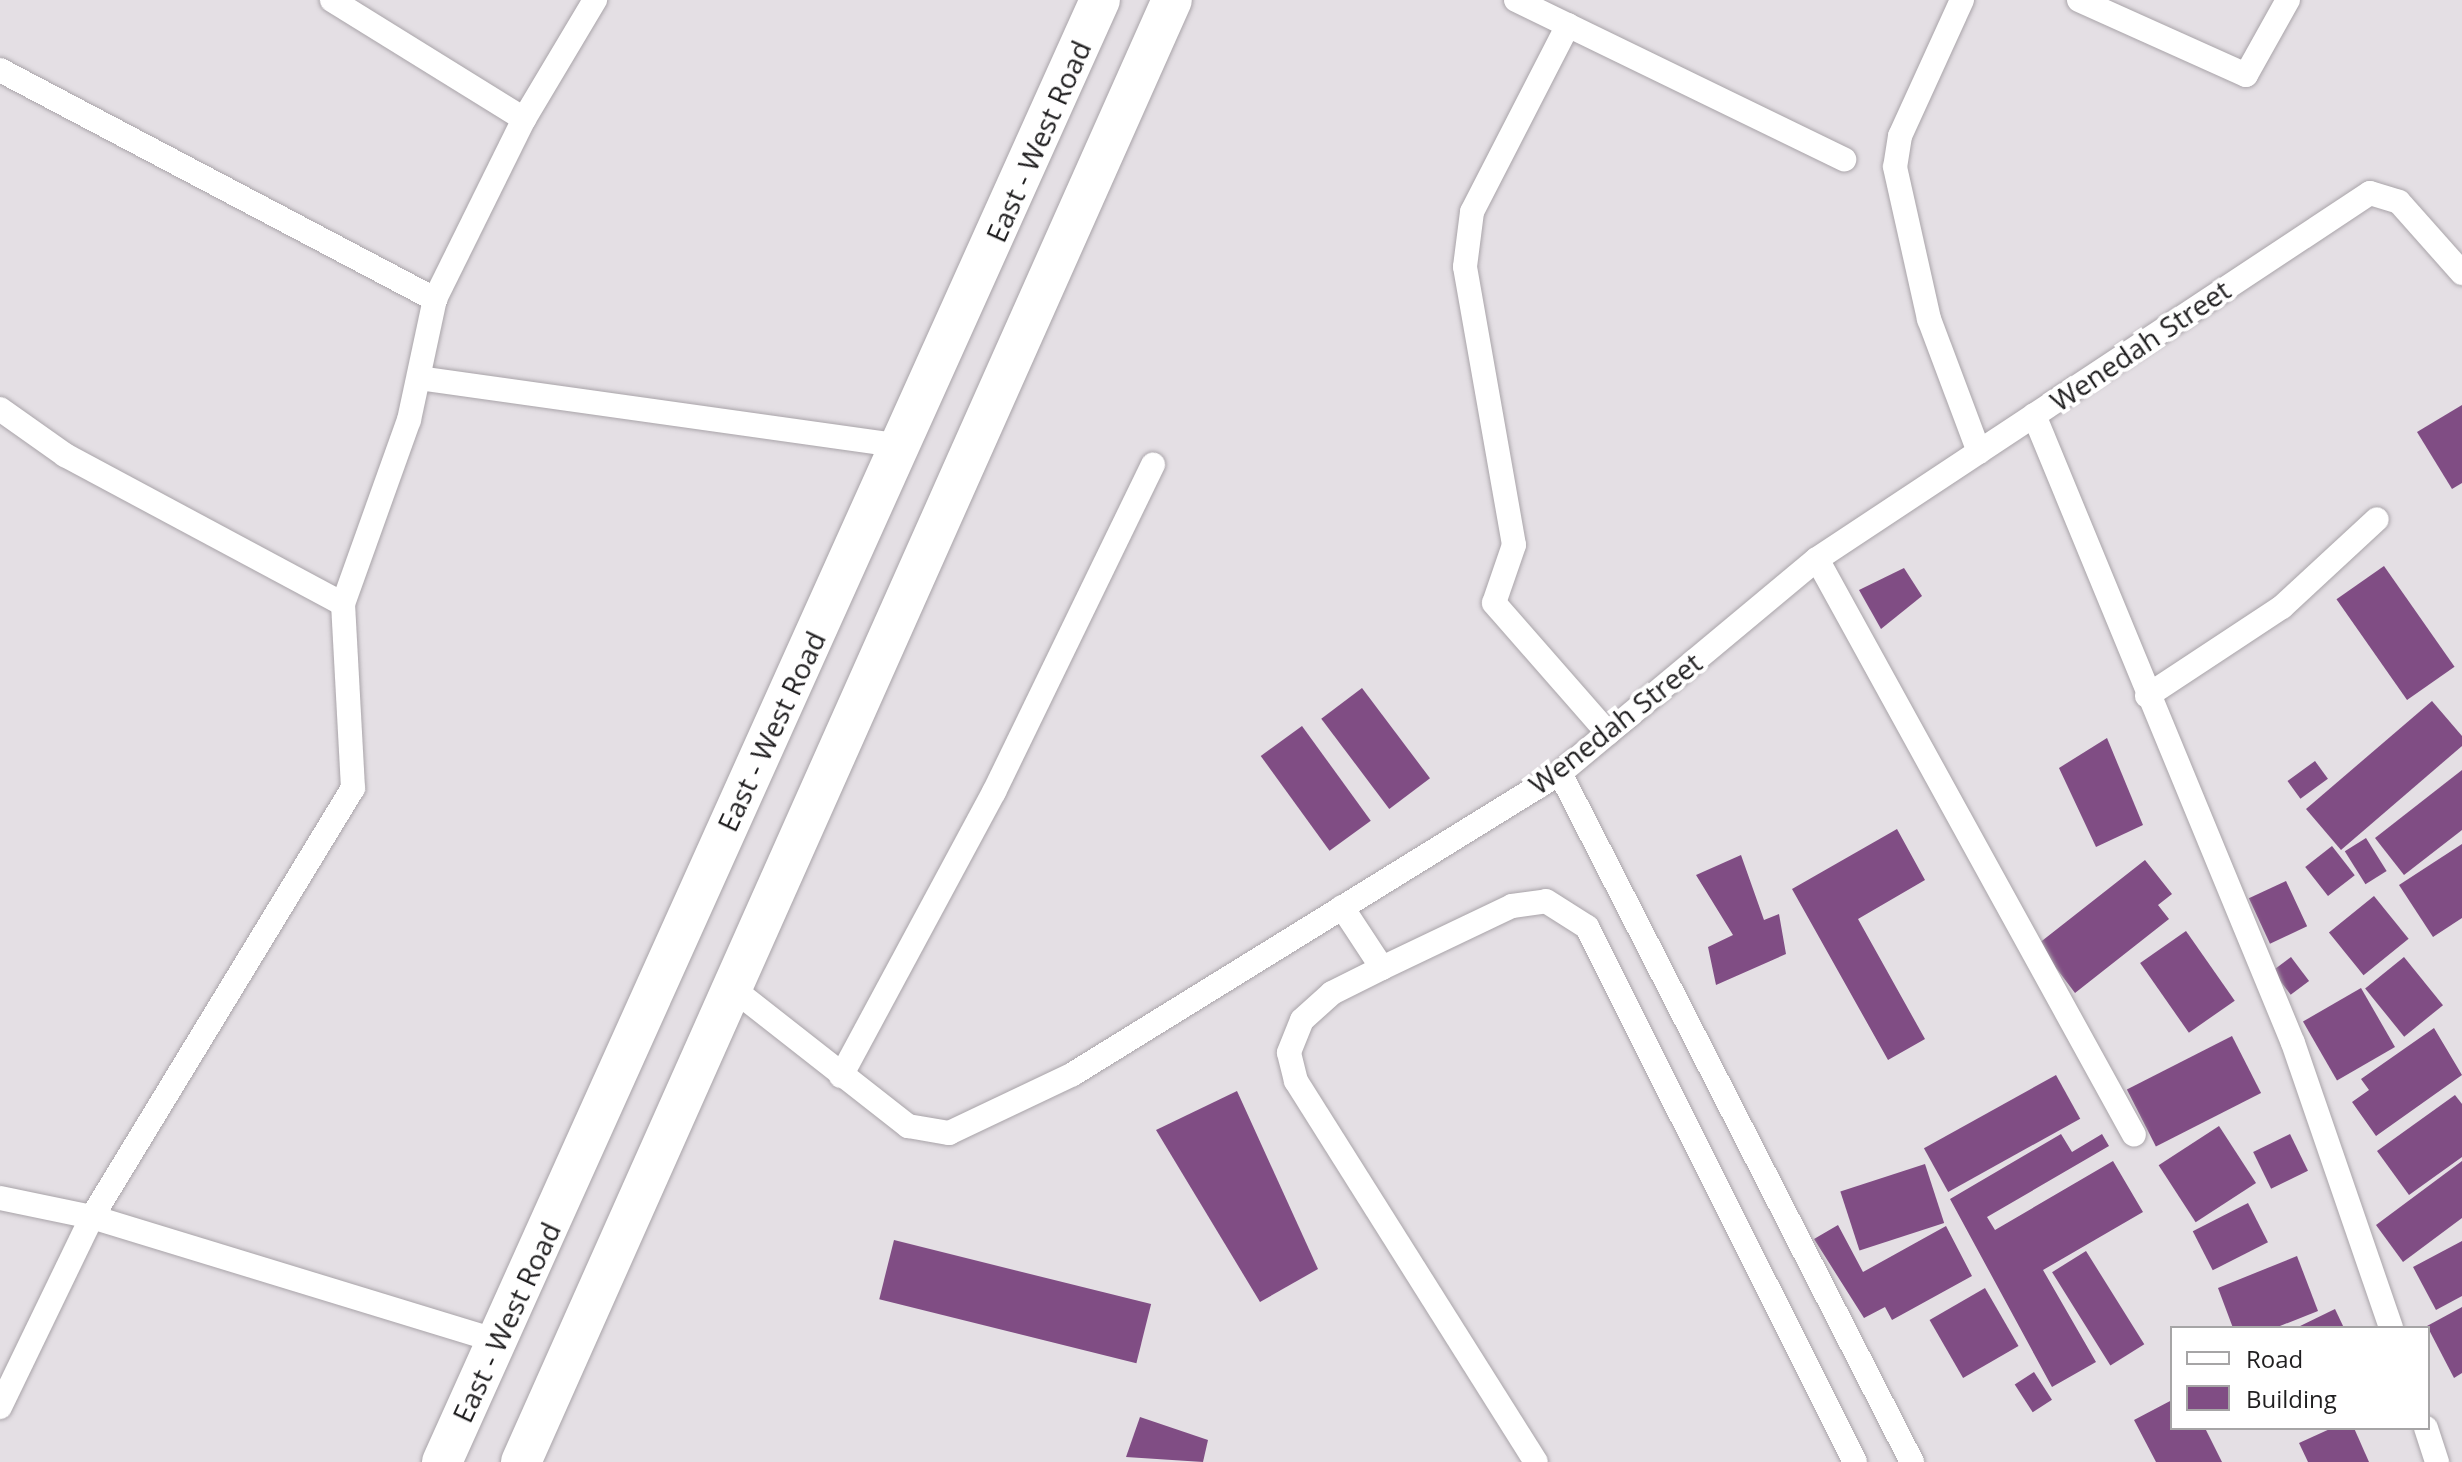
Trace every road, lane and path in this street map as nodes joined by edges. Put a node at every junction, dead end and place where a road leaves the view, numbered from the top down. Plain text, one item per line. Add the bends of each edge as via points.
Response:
1 (332, 0) edge
2 (595, 0) edge
3 (1100, 0) edge
4 (1172, 0) edge
5 (1516, 0) edge
6 (1962, 0) edge
7 (2079, 0) edge
8 (2288, 0) edge
9 (1568, 25) junction
10 (0, 70) edge
11 (524, 119) junction
12 (1844, 159) dead end
13 (2462, 273) edge
14 (435, 299) junction
15 (419, 378) junction
16 (0, 409) edge
17 (2034, 415) junction
18 (902, 446) junction
19 (1979, 452) junction
20 (1153, 465) dead end
21 (2377, 519) dead end
22 (1817, 559) junction
23 (343, 604) junction
24 (2147, 696) junction
25 (1608, 733) junction
26 (1560, 773) junction
27 (1342, 907) junction
28 (1382, 968) junction
29 (732, 988) junction
30 (841, 1076) junction
31 (2134, 1135) dead end
32 (0, 1198) edge
33 (92, 1217) junction
34 (2390, 1326) edge
35 (497, 1341) junction
36 (0, 1407) edge
37 (2427, 1430) edge
38 (442, 1462) edge
39 (521, 1462) edge
40 (1536, 1462) edge
41 (1855, 1462) edge
42 (1912, 1462) edge
43 (2437, 1462) edge

1 - 11 street
2 - 11 street
3 - 18 main road, East - West Road
4 - 29 main road
5 - 9 street
6 - 19 street via 1900,136 1895,167 1929,319
7 - 8 street via 2246,75
9 - 12 street
9 - 25 street via 1477,200 1464,237 1465,267 1514,545 1494,603
10 - 14 street
11 - 14 street
13 - 17 street, Wenedah Street via 2399,202 2370,193
14 - 15 street
15 - 18 street
15 - 23 street
16 - 23 street via 34,438
17 - 19 street, Wenedah Street
17 - 24 street
18 - 35 main road, East - West Road
19 - 22 street, Wenedah Street
20 - 30 street via 994,792
21 - 24 street via 2282,607
22 - 25 street, Wenedah Street
22 - 31 street
23 - 33 street via 353,788
24 - 34 street via 2293,1043
25 - 26 street, Wenedah Street
26 - 27 street, Wenedah Street
26 - 42 street
27 - 28 street
27 - 30 street, Wenedah Street via 1073,1074 949,1133 908,1126
28 - 40 street via 1332,993 1302,1020 1289,1053 1296,1081
28 - 41 street via 1512,906 1546,901 1587,927
29 - 30 street, Wenedah Street
29 - 39 main road
32 - 33 street
33 - 35 street
33 - 36 street
35 - 38 main road, East - West Road
37 - 43 street

